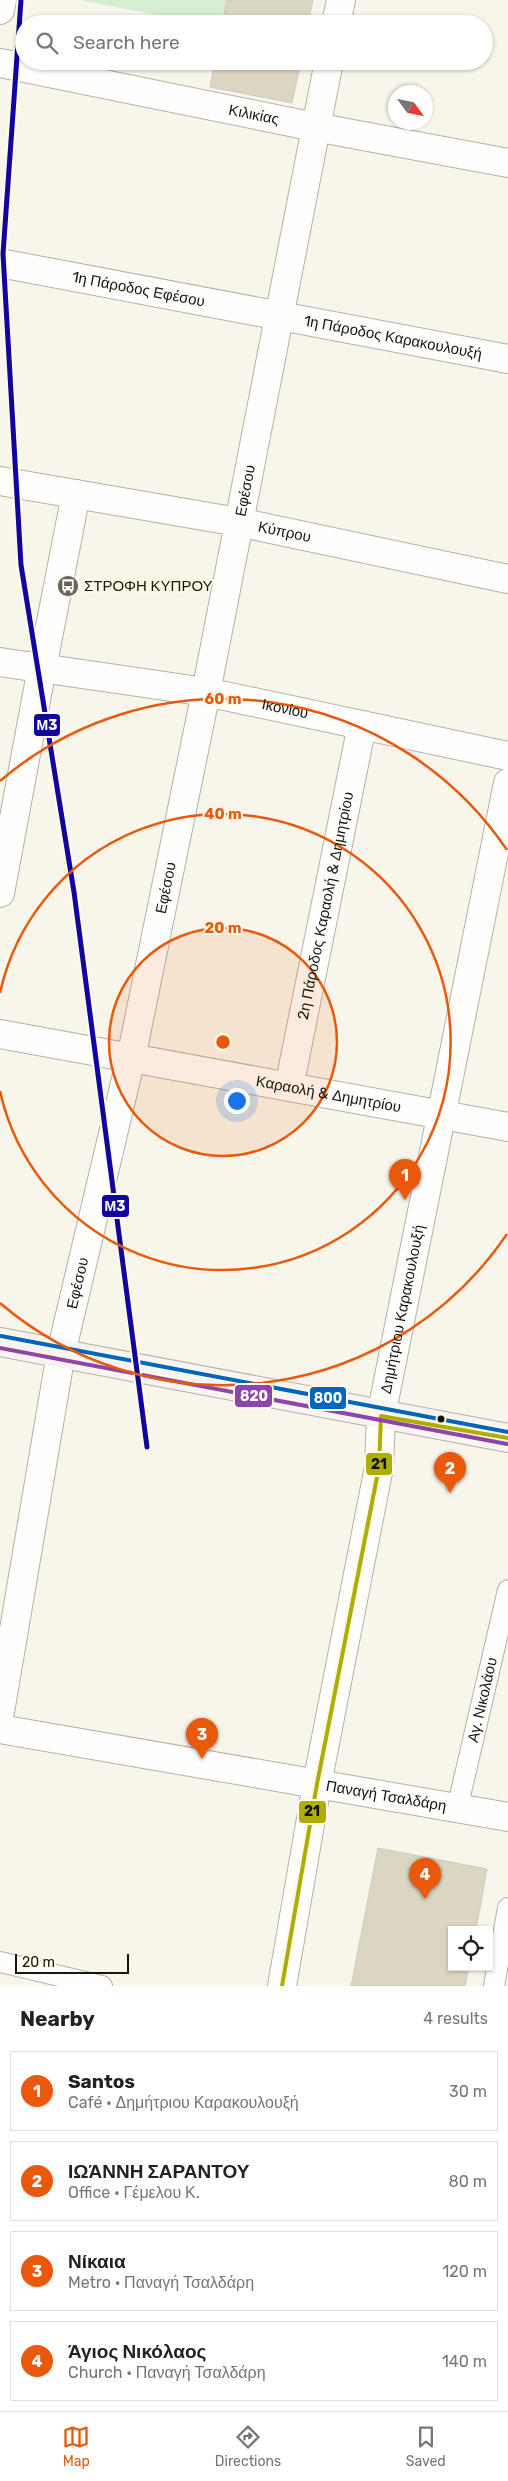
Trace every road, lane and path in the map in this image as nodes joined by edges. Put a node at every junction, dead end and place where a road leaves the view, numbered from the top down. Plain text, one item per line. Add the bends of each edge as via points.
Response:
1 (2, 0) edge
2 (341, 0) edge
3 (0, 10) edge
4 (338, 15) edge
5 (0, 63) edge
6 (15, 66) edge
7 (34, 70) edge
8 (326, 70) edge
9 (315, 127) junction
10 (508, 163) edge
11 (0, 263) edge
12 (278, 316) junction
13 (508, 359) edge
14 (0, 481) edge
15 (76, 494) junction
16 (238, 522) junction
17 (508, 579) edge
18 (0, 662) edge
19 (42, 668) junction
20 (206, 692) junction
21 (362, 725) junction
22 (508, 756) edge
23 (508, 783) edge
24 (0, 893) edge
25 (0, 1034) edge
26 (131, 1058) junction
27 (288, 1087) junction
28 (441, 1115) junction
29 (508, 1127) edge
30 (0, 1342) edge
31 (61, 1353) junction
32 (381, 1416) junction
33 (508, 1438) edge
34 (508, 1590) edge
35 (0, 1712) edge
36 (0, 1729) edge
37 (317, 1784) junction
38 (457, 1809) junction
39 (508, 1817) edge
40 (508, 1908) edge
41 (0, 1962) edge
42 (102, 1986) edge
43 (282, 1986) edge
44 (494, 1986) edge

1 - 3 street
2 - 4 street
5 - 6 street, Κιλικίας
7 - 9 street, Κιλικίας
8 - 9 street, Εφέσου
9 - 10 street, Κιλικίας
9 - 12 street, Εφέσου
11 - 12 street, 1η Πάροδος Εφέσου
12 - 13 street, 1η Πάροδος Καρακουλουξή
12 - 16 street, Εφέσου
14 - 15 street, Κύπρου
15 - 16 street, Κύπρου
15 - 19 street
16 - 17 street, Κύπρου
16 - 20 street, Εφέσου
18 - 19 street, Ικονίου
19 - 20 street, Ικονίου
19 - 24 street
20 - 21 street, Ικονίου
20 - 26 street, Εφέσου
21 - 22 street, Ικονίου
21 - 27 street, 2η Πάροδος Καραολή & Δημητρίου
23 - 28 street, Δημήτριου Καρακουλουξή
25 - 26 street, Καραολή & Δημητρίου
26 - 27 street, Καραολή & Δημητρίου
26 - 31 street, Εφέσου
27 - 28 street, Καραολή & Δημητρίου
28 - 29 street, Καραολή & Δημητρίου
28 - 32 street, Δημήτριου Καρακουλουξή
30 - 31 main road
31 - 32 main road
31 - 35 street, Εφέσου
32 - 33 main road
32 - 37 street, Δημήτριου Καρακουλουξή via 378,1467
34 - 38 lane, Αγ. Νικολάου
36 - 37 street, Παναγή Τσαλδάρη
37 - 38 street, Παναγή Τσαλδάρη
37 - 43 street, Δημήτριου Καρακουλουξή
38 - 39 street, Παναγή Τσαλδάρη
40 - 44 lane
41 - 42 lane

